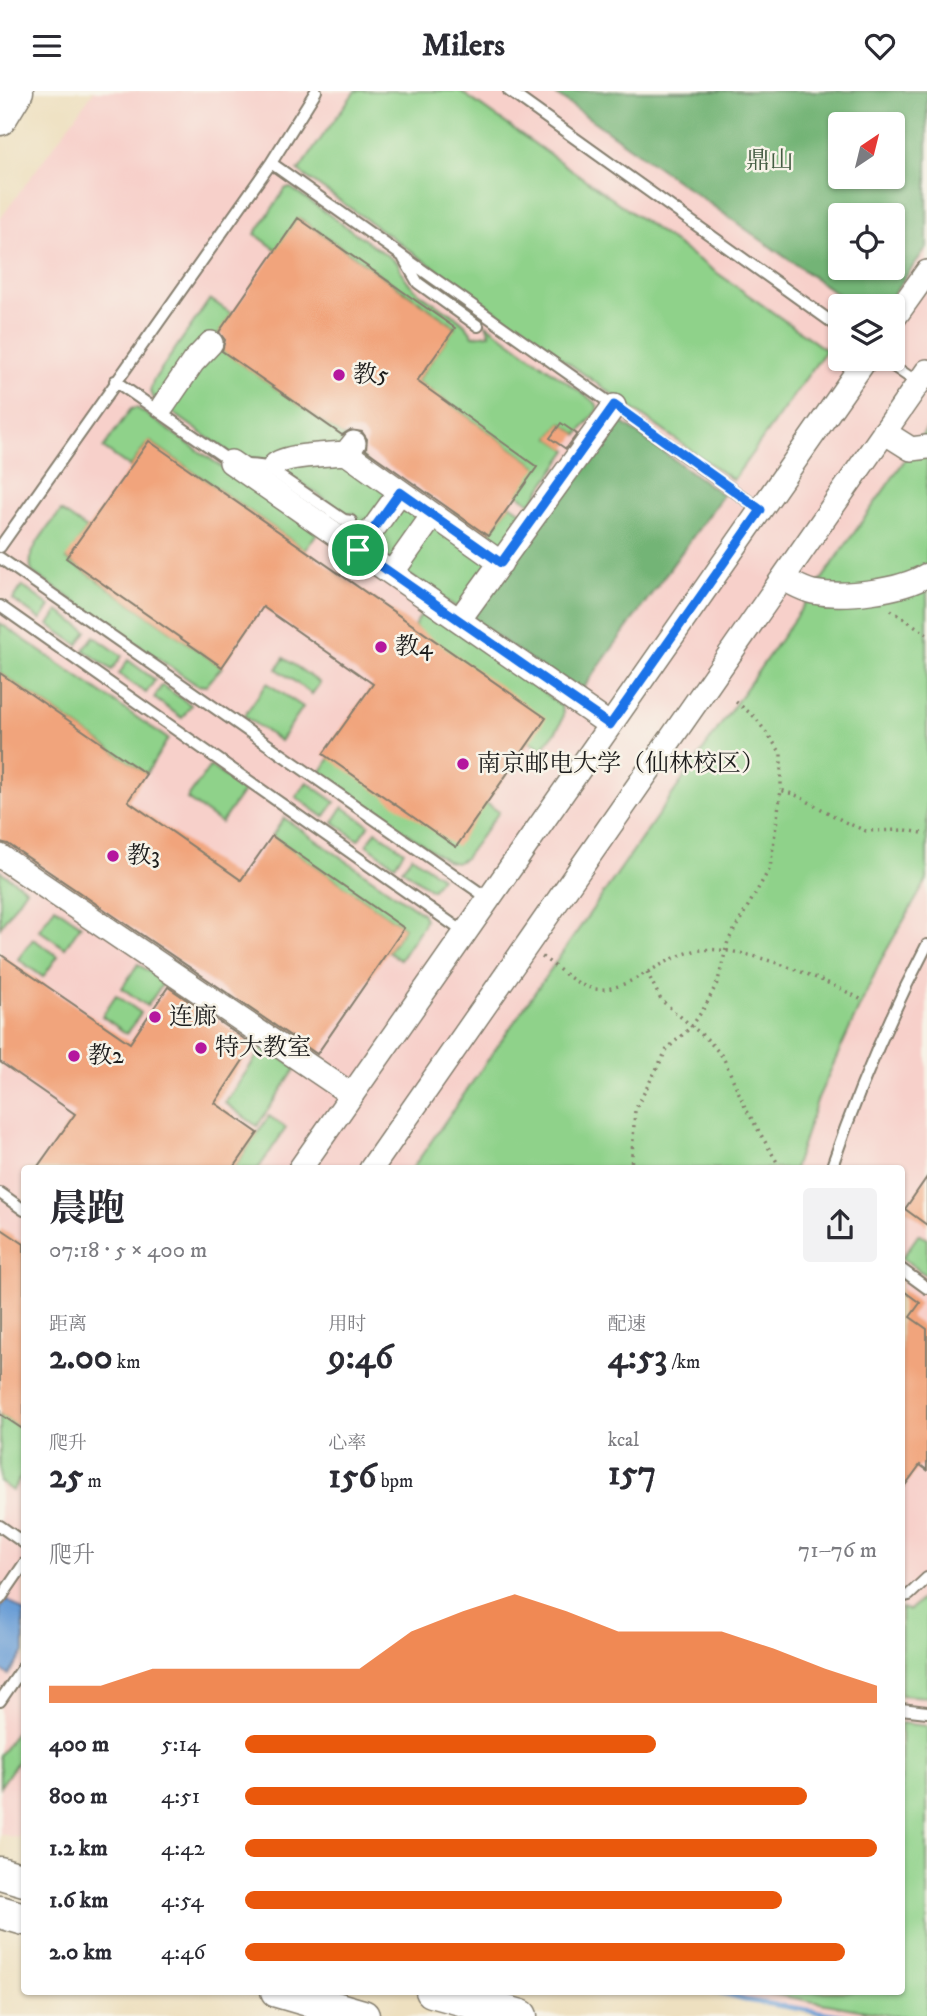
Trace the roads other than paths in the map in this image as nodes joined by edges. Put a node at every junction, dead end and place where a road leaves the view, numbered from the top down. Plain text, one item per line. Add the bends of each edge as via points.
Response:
1 (17, 91) edge
2 (316, 91) edge
3 (509, 91) edge
4 (0, 119) edge
5 (271, 163) junction
6 (400, 254) junction
7 (927, 272) edge
8 (905, 303) edge
9 (828, 319) edge
10 (478, 327) dead end
11 (211, 343) dead end
12 (858, 371) edge
13 (905, 371) edge
14 (115, 381) junction
15 (924, 381) edge
16 (614, 405) junction
17 (163, 406) dead end
18 (884, 432) junction
19 (927, 447) edge
20 (231, 462) junction
21 (275, 465) dead end
22 (400, 492) junction
23 (761, 510) junction
24 (433, 515) junction
25 (351, 521) dead end
26 (0, 547) edge
27 (358, 550) junction
28 (0, 558) edge
29 (501, 563) junction
30 (392, 573) junction
31 (927, 575) edge
32 (783, 579) junction
33 (0, 606) edge
34 (459, 620) junction
35 (610, 725) junction
36 (0, 856) edge
37 (489, 899) junction
38 (465, 933) junction
39 (927, 945) edge
40 (352, 1095) junction
41 (303, 1165) edge
42 (374, 1165) edge
43 (832, 1165) edge
44 (0, 1193) edge
45 (21, 1208) edge
46 (905, 1272) edge
47 (927, 1288) edge
48 (0, 1526) edge
49 (21, 1541) edge
50 (21, 1568) edge
51 (927, 1578) edge
52 (905, 1596) edge
53 (0, 1599) edge
54 (21, 1670) edge
55 (0, 1701) edge
56 (905, 1709) edge
57 (927, 1712) edge
58 (0, 1873) edge
59 (21, 1879) edge
60 (0, 1912) edge
61 (21, 1918) edge
62 (291, 1995) edge
63 (446, 1995) edge
64 (363, 2016) edge
65 (521, 2016) edge

1 - 4 main road
2 - 5 lane
3 - 9 lane
5 - 6 lane
5 - 14 lane
6 - 10 lane via 418,283
6 - 16 lane
7 - 8 street
11 - 17 street
12 - 23 street
13 - 15 lane
14 - 20 lane
14 - 26 lane
15 - 18 street
16 - 23 lane
16 - 29 street
18 - 19 street via 911,449
18 - 32 street
20 - 25 lane via 266,467
20 - 27 street
21 - 22 street via 279,460 350,448
22 - 24 street
22 - 27 street
23 - 35 street
24 - 29 street
24 - 30 street
27 - 30 street
28 - 37 lane
29 - 34 street
30 - 34 street
31 - 32 street via 904,586 831,594 811,592
32 - 42 street
33 - 38 lane
34 - 35 street
35 - 37 street
36 - 40 street
37 - 38 street
38 - 40 street
39 - 43 lane via 878,1048
40 - 41 street
44 - 45 lane
46 - 47 lane
48 - 49 lane
50 - 53 lane
51 - 52 lane
54 - 55 lane
56 - 57 lane
58 - 59 main road
60 - 61 main road
62 - 64 main road
63 - 65 main road

